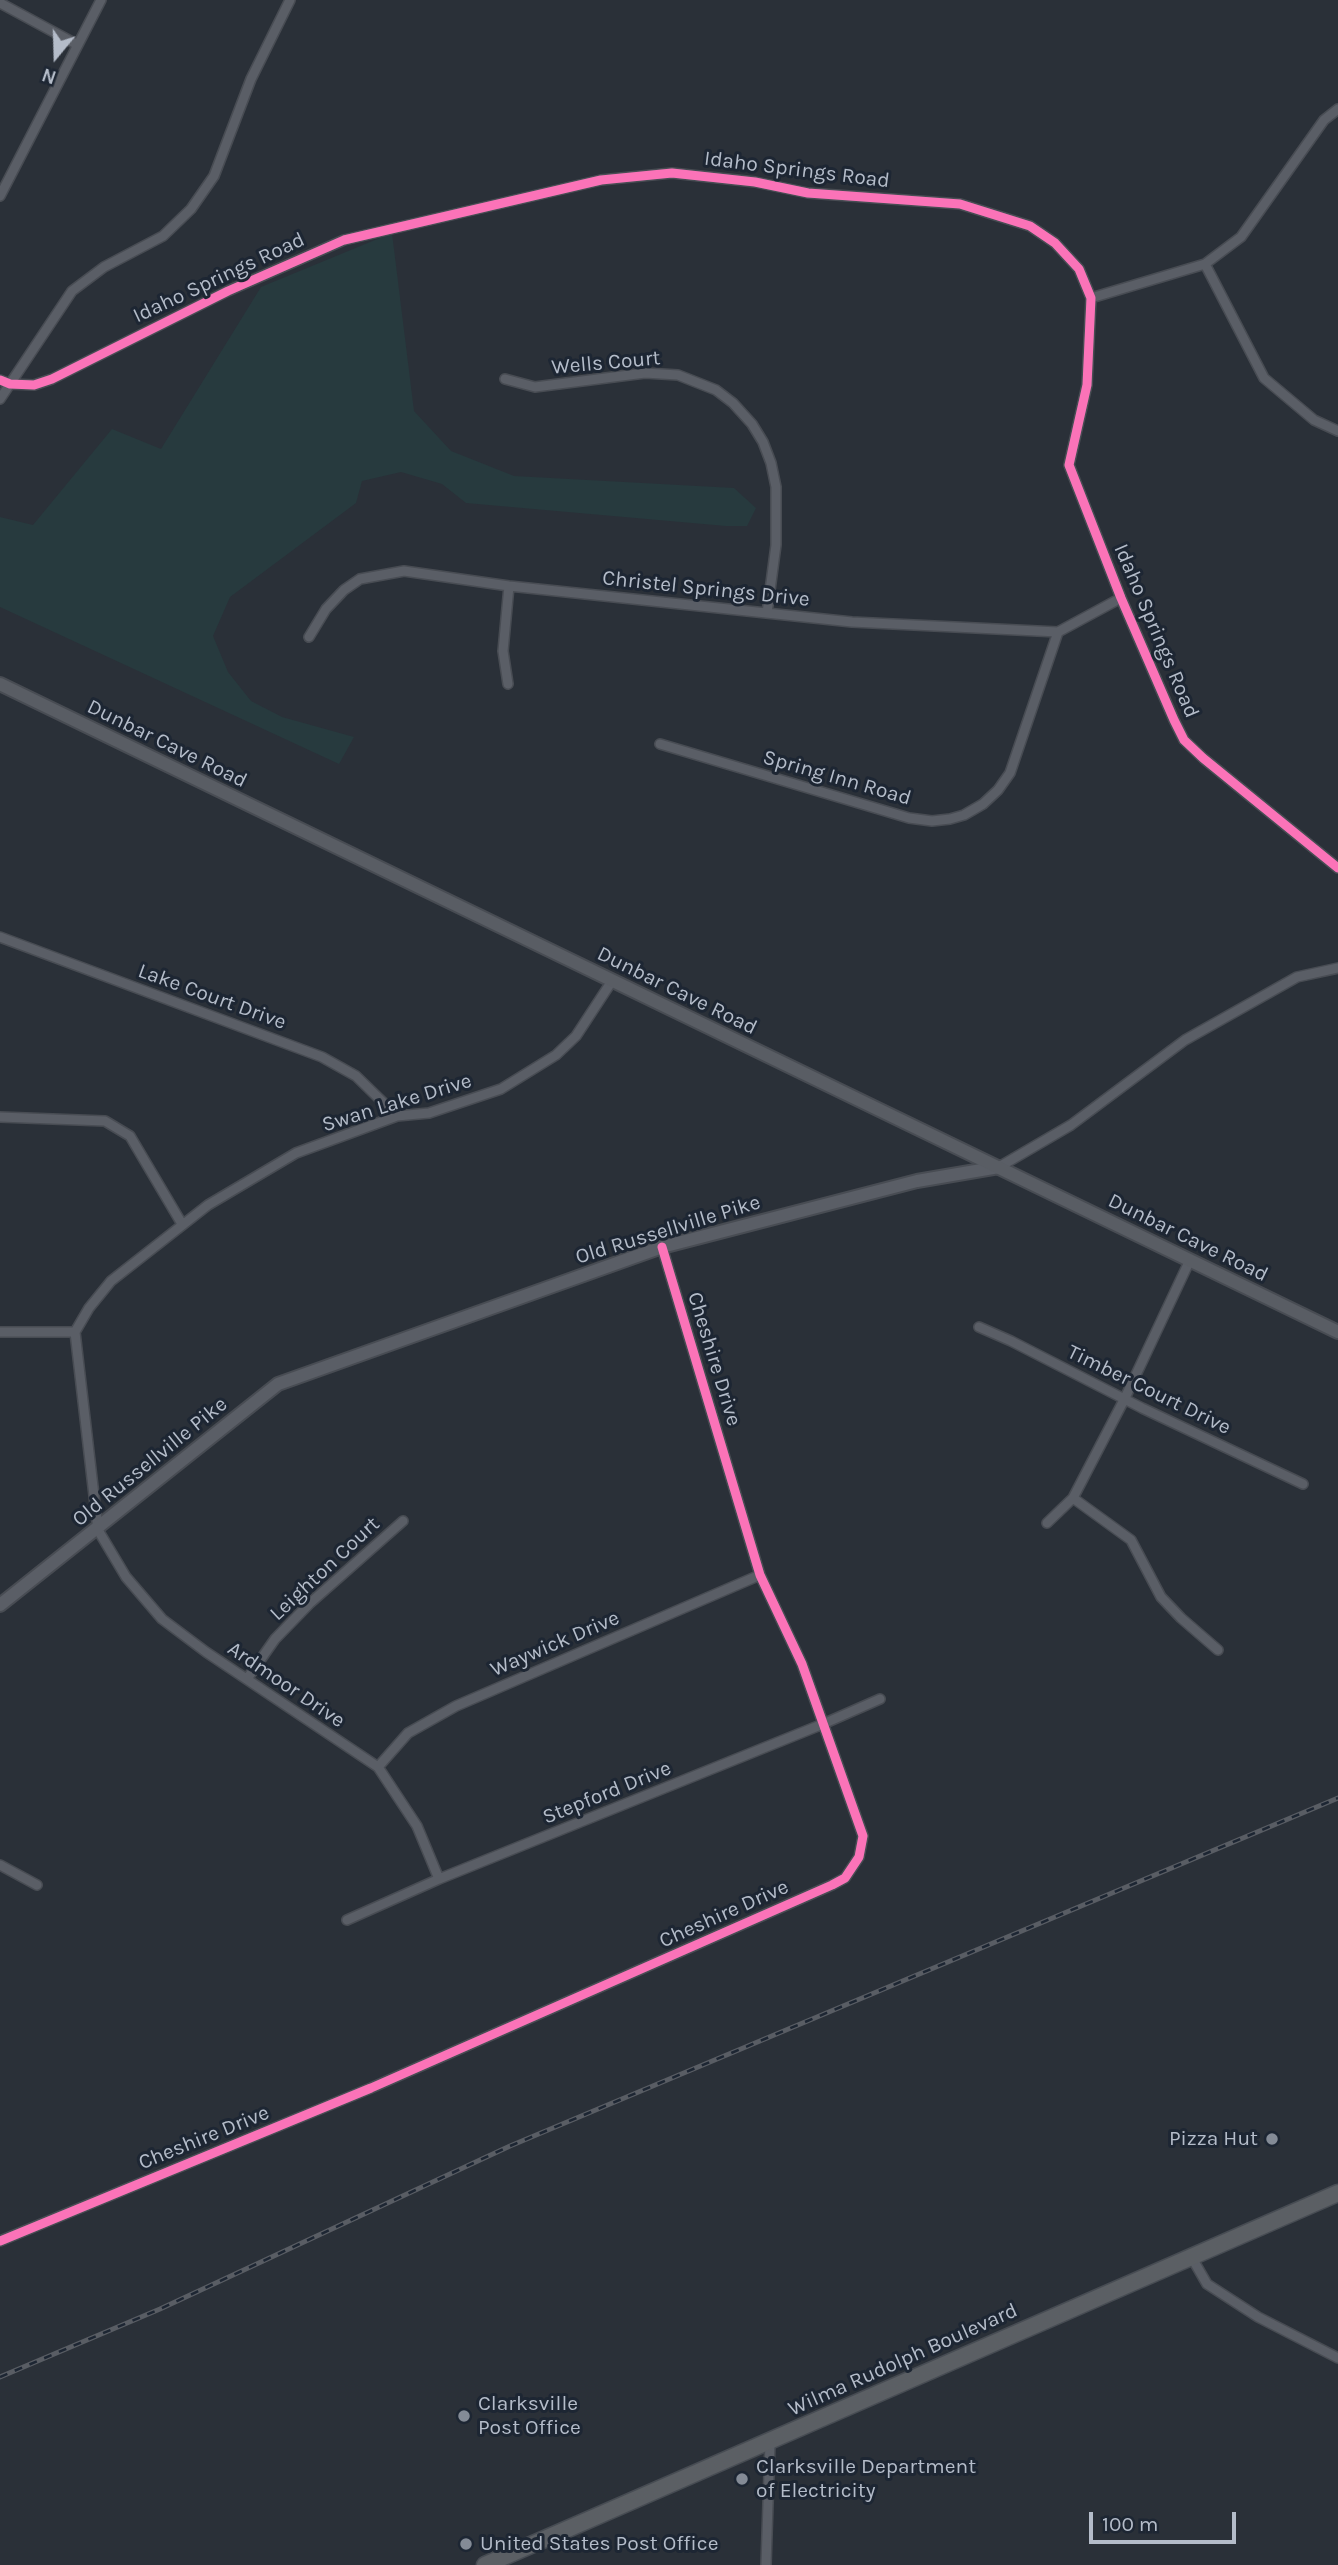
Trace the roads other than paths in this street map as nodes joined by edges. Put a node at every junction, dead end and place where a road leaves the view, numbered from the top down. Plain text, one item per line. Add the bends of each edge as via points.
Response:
1 (101, 0) edge
2 (290, 0) edge
3 (0, 3) edge
4 (76, 44) junction
5 (1338, 109) edge
6 (0, 195) edge
7 (1205, 264) junction
8 (1091, 298) junction
9 (505, 379) dead end
10 (0, 380) edge
11 (10, 384) junction
12 (0, 399) edge
13 (1338, 431) edge
14 (509, 586) junction
15 (1121, 598) junction
16 (768, 613) junction
17 (1058, 632) junction
18 (309, 637) dead end
19 (0, 684) edge
20 (508, 684) dead end
21 (660, 744) dead end
22 (1338, 868) edge
23 (0, 937) edge
24 (1338, 968) edge
25 (612, 981) junction
26 (397, 1116) junction
27 (0, 1118) edge
28 (999, 1167) junction
29 (183, 1224) junction
30 (662, 1247) junction
31 (1190, 1261) junction
32 (979, 1327) dead end
33 (0, 1332) edge
34 (75, 1332) junction
35 (1338, 1332) edge
36 (1125, 1398) junction
37 (1303, 1484) dead end
38 (1073, 1498) junction
39 (403, 1521) dead end
40 (1047, 1523) dead end
41 (98, 1530) junction
42 (760, 1575) junction
43 (0, 1605) edge
44 (1218, 1650) dead end
45 (247, 1679) junction
46 (880, 1699) dead end
47 (823, 1724) junction
48 (378, 1767) junction
49 (0, 1865) edge
50 (439, 1879) junction
51 (37, 1885) dead end
52 (347, 1920) dead end
53 (1338, 2193) edge
54 (0, 2241) edge
55 (1192, 2258) junction
56 (1338, 2358) edge
57 (770, 2442) junction
58 (485, 2565) edge
59 (766, 2565) edge

1 - 4 street
2 - 11 street via 251,79 214,176 191,209 163,236 104,267 72,291
3 - 4 street
4 - 6 street
5 - 7 street via 1324,120 1241,237
7 - 8 street
7 - 13 street via 1264,378 1314,421
8 - 11 street, Idaho Springs Road via 1079,269 1055,243 1030,226 964,205 808,193 671,173 601,180 344,240 228,291 52,379 34,385
8 - 15 street, Idaho Springs Road via 1087,385 1069,465
9 - 16 street, Wells Court via 535,387 645,373 678,375 716,390 733,403 763,442 776,487 776,545
10 - 11 street, Idaho Springs Road
11 - 12 street
14 - 16 street, Christel Springs Drive
14 - 18 street, Christel Springs Drive via 404,571 360,579 326,609
14 - 20 street via 503,651
15 - 17 street
15 - 22 street, Idaho Springs Road via 1184,740
16 - 17 street, Christel Springs Drive
17 - 21 street, Spring Inn Road via 1010,773 983,804 950,819 909,818
19 - 25 main road, Dunbar Cave Road
23 - 26 street, Lake Court Drive via 322,1057 356,1076
24 - 28 street, Old Russellville Pike via 1297,977 1185,1040 1061,1131
25 - 26 street, Swan Lake Drive via 576,1036 533,1070 501,1089 429,1113
25 - 28 main road, Dunbar Cave Road
26 - 29 street, Swan Lake Drive via 296,1153
27 - 29 street via 105,1121 130,1136
28 - 30 street, Old Russellville Pike via 917,1181
28 - 31 main road, Dunbar Cave Road
29 - 34 street, Swan Lake Drive via 111,1281
30 - 41 street, Old Russellville Pike via 278,1384
30 - 42 street, Cheshire Drive
31 - 35 main road, Dunbar Cave Road
31 - 36 street
32 - 36 street, Timber Court Drive
33 - 34 street
34 - 41 street
36 - 37 street, Timber Court Drive
36 - 38 street
38 - 40 street
38 - 44 street via 1131,1540 1161,1597
39 - 45 street, Leighton Court via 309,1604 275,1639
41 - 43 street, Old Russellville Pike
41 - 45 street, Ardmoor Drive via 126,1577 162,1619
42 - 47 street, Cheshire Drive via 802,1664
42 - 48 street, Waywick Drive via 456,1706 408,1733
45 - 48 street, Ardmoor Drive
46 - 47 street, Stepford Drive
47 - 50 street, Stepford Drive
47 - 54 street, Cheshire Drive via 863,1836 859,1857 845,1878 371,2088
48 - 50 street, Ardmoor Drive via 417,1826
49 - 51 street
50 - 52 street, Stepford Drive
53 - 55 highway, Wilma Rudolph Boulevard
55 - 56 street via 1208,2284 1258,2317
55 - 57 highway, Wilma Rudolph Boulevard
57 - 58 highway, Wilma Rudolph Boulevard
57 - 59 street

